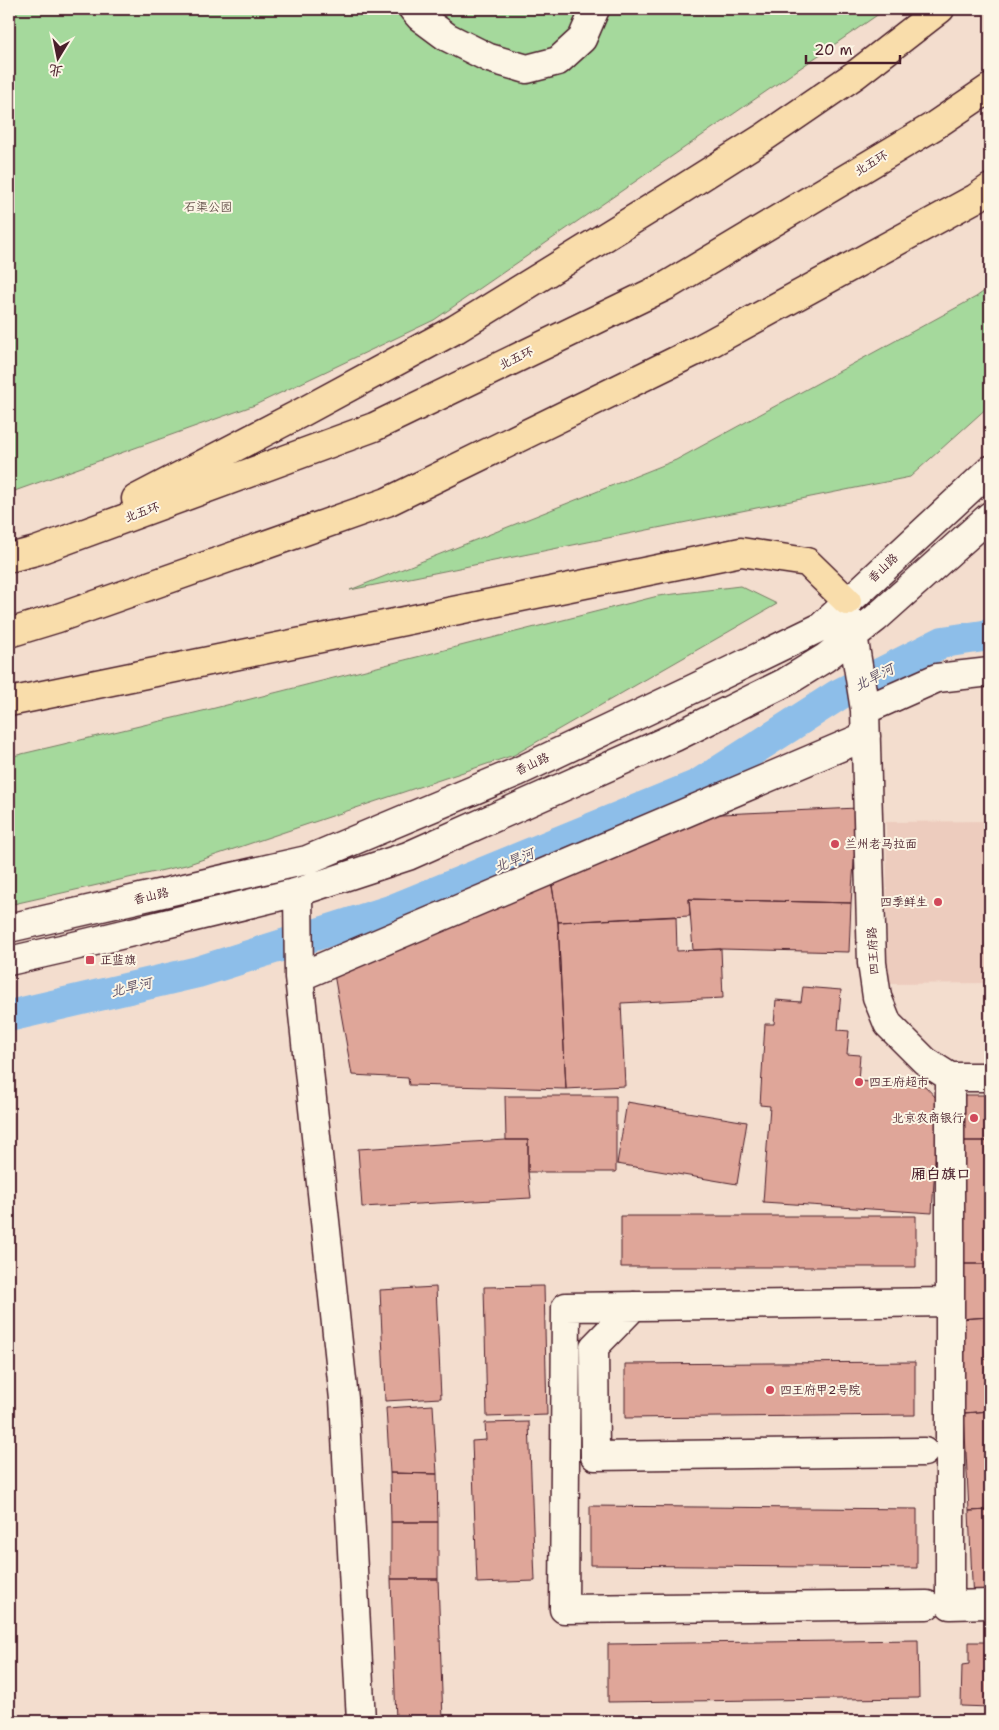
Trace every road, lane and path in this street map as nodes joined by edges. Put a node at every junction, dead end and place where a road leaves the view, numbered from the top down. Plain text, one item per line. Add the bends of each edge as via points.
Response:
1 (413, 9) edge
2 (594, 9) edge
3 (940, 9) edge
4 (990, 88) edge
5 (990, 188) edge
6 (990, 470) edge
7 (990, 516) edge
8 (36, 551) junction
9 (9, 558) edge
10 (847, 601) junction
11 (9, 633) edge
12 (854, 643) junction
13 (990, 672) edge
14 (9, 702) edge
15 (865, 713) junction
16 (298, 892) junction
17 (9, 928) edge
18 (9, 960) edge
19 (299, 977) junction
20 (950, 1077) junction
21 (990, 1077) edge
22 (950, 1302) junction
23 (634, 1306) junction
24 (924, 1452) dead end
25 (990, 1604) edge
26 (927, 1605) dead end
27 (362, 1721) edge

1 - 2 street via 447,37 489,58 527,70 558,61 582,39
3 - 8 highway via 855,75 766,136 456,329
4 - 8 highway, 北五环 via 925,131 659,290 374,427
5 - 11 highway via 698,350 387,502
6 - 10 street, 香山路
7 - 12 street via 876,618
8 - 9 highway, 北五环
10 - 12 street, 四王府路
10 - 14 highway via 807,562 740,552
10 - 17 street, 香山路 via 821,627 699,686 517,772 308,860
12 - 15 street, 四王府路
12 - 16 street via 786,682 675,737 408,856
13 - 15 street via 936,678
15 - 19 street
15 - 20 street, 四王府路 via 872,963 877,997 888,1024 925,1061
16 - 18 street
16 - 19 street
19 - 27 street via 344,1399
20 - 21 street
20 - 22 street
22 - 23 street
22 - 25 street via 950,1605
23 - 24 street via 594,1348 595,1456
23 - 26 street via 566,1307 564,1609

